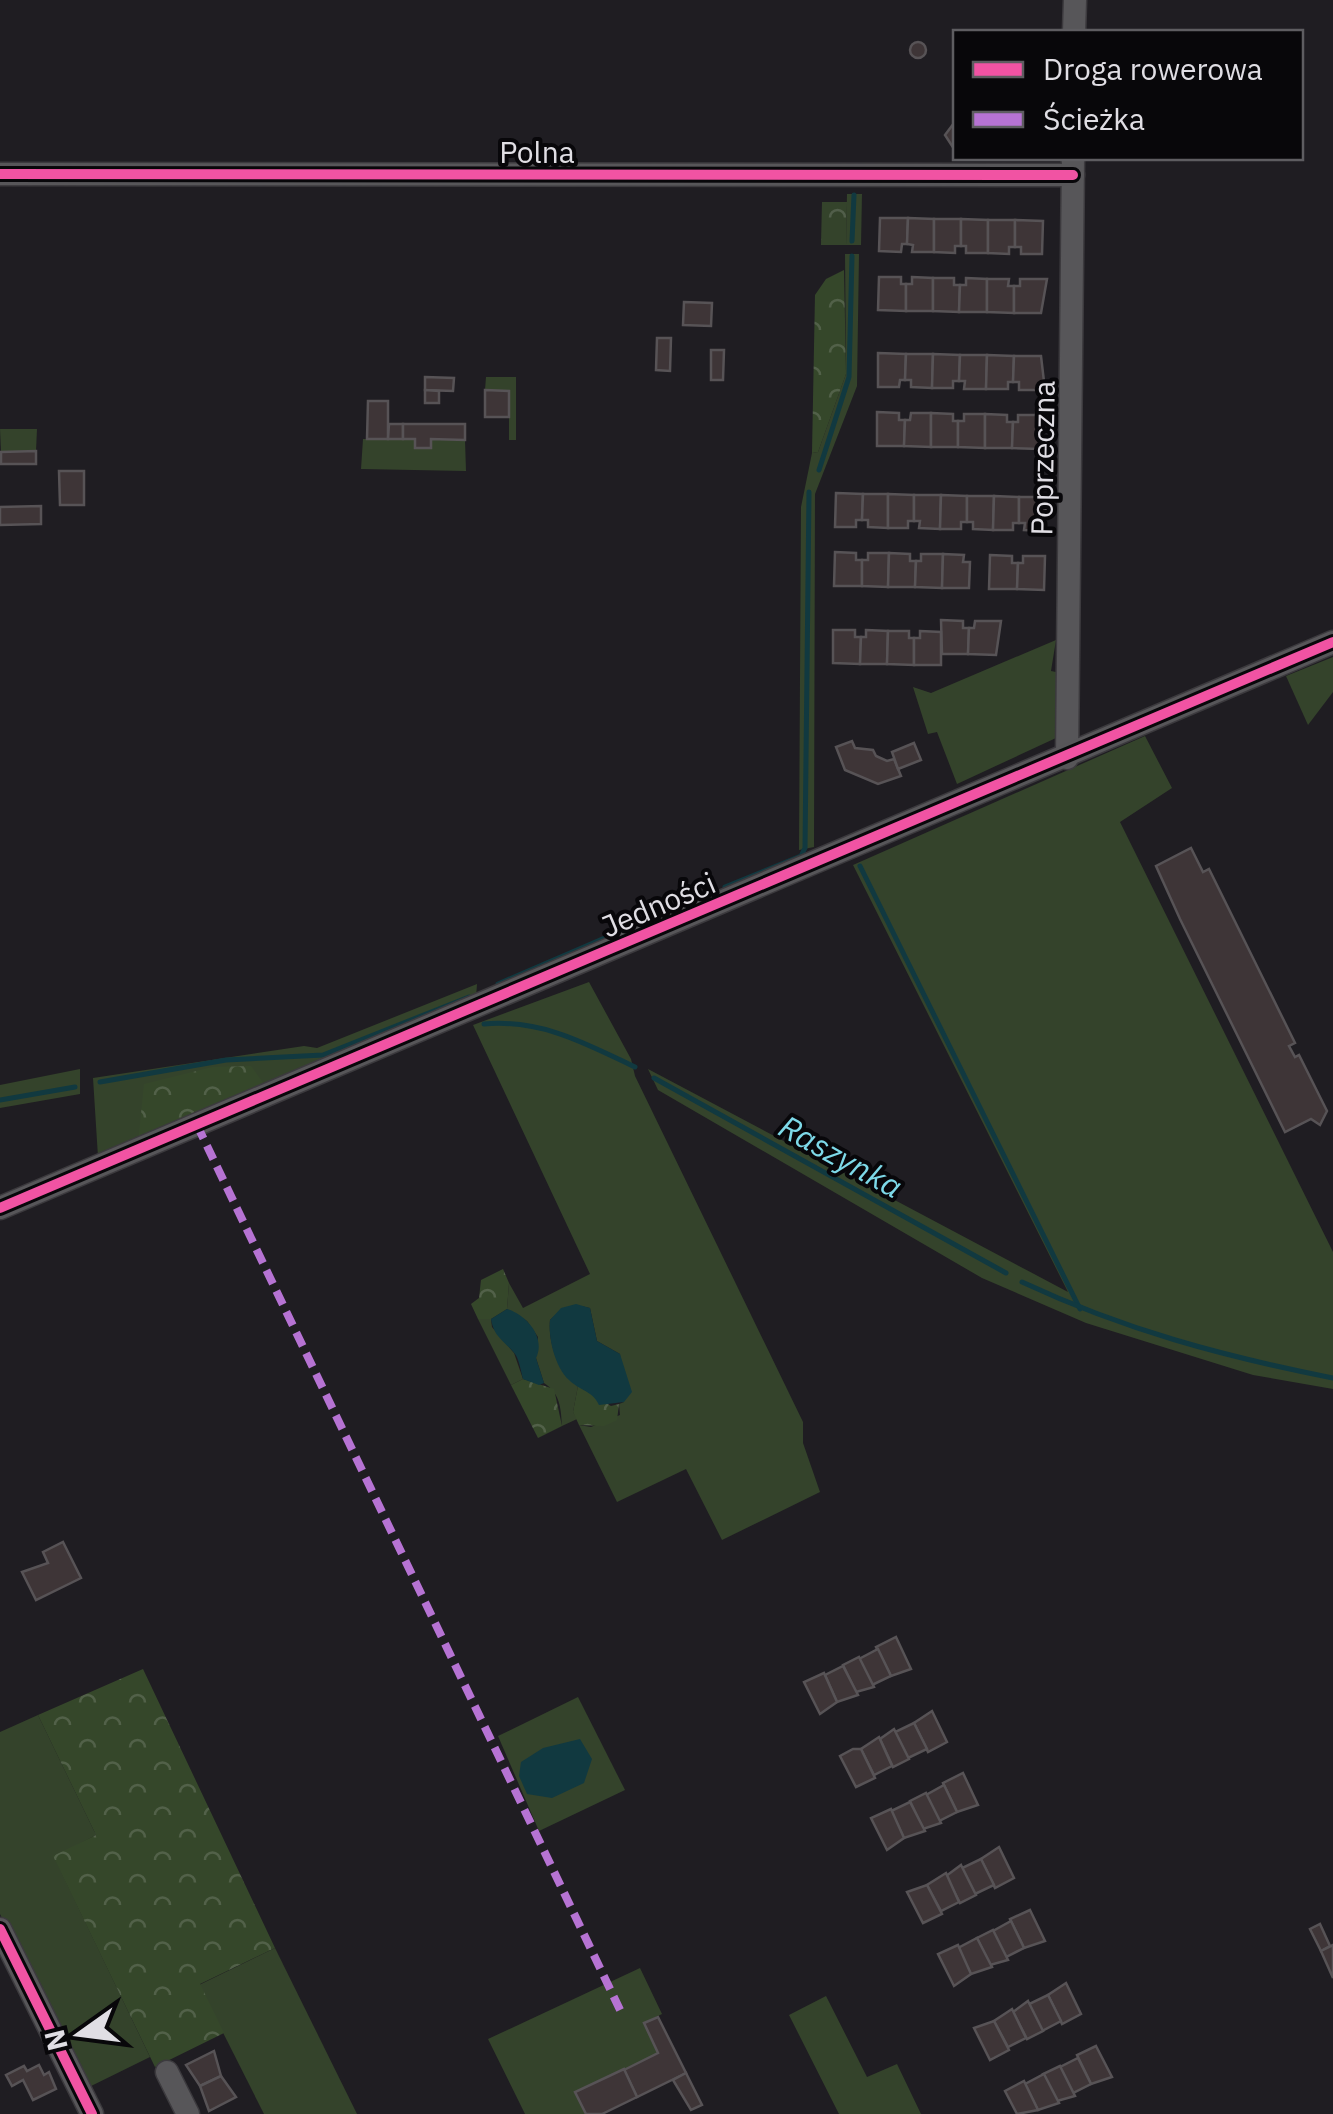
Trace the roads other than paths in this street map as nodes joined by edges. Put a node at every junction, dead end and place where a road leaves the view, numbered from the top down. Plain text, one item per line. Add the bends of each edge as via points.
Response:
1 (1075, 0) edge
2 (1074, 30) edge
3 (1073, 166) edge
4 (0, 174) edge
5 (1333, 642) edge
6 (1067, 758) junction
7 (0, 1208) edge
8 (0, 1928) edge
9 (167, 2072) dead end
10 (92, 2114) edge
11 (188, 2114) edge

1 - 2 street
3 - 4 street, Polna via 867,178
3 - 6 street, Poprzeczna
5 - 6 street, Jedności
6 - 7 street, Jedności
8 - 10 street
9 - 11 street

